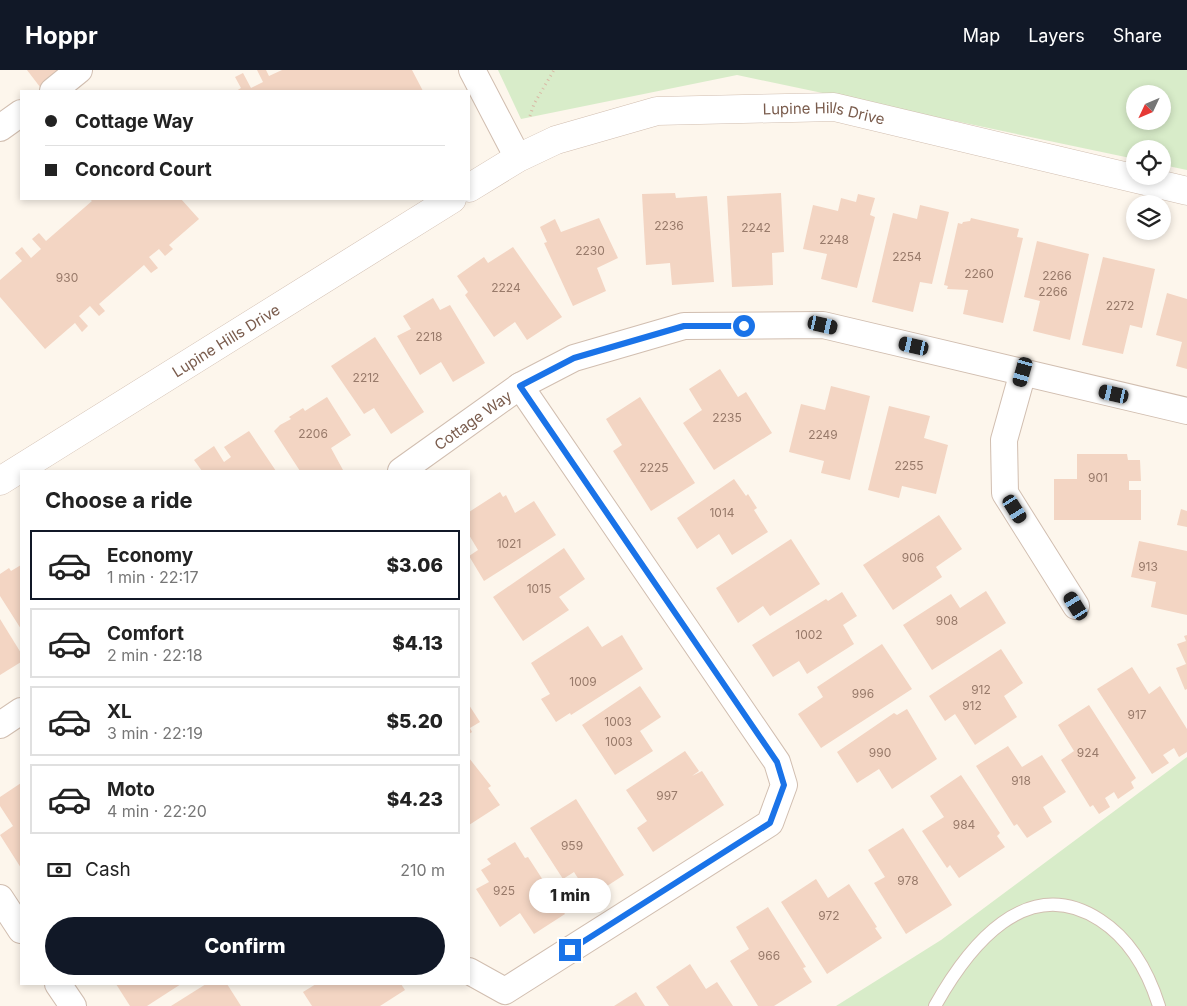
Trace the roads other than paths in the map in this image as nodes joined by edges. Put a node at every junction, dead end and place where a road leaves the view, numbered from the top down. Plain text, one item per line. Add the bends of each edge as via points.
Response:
1 (79, 70) edge
2 (472, 70) edge
3 (54, 90) edge
4 (20, 114) edge
5 (0, 128) edge
6 (518, 158) junction
7 (470, 187) edge
8 (1187, 191) edge
9 (450, 200) edge
10 (1023, 372) junction
11 (520, 386) junction
12 (1187, 411) edge
13 (402, 470) edge
14 (0, 481) edge
15 (1076, 606) dead end
16 (20, 713) edge
17 (0, 725) edge
18 (0, 898) edge
19 (20, 928) edge
20 (470, 972) edge
21 (59, 985) edge
22 (73, 1006) edge
23 (935, 1006) edge
24 (1159, 1006) edge

1 - 3 street
2 - 6 street
4 - 5 street
6 - 7 street, Lupine Hills Drive
6 - 8 street, Lupine Hills Drive via 556,140 657,111 834,107
9 - 14 street, Lupine Hills Drive
10 - 11 street, Cottage Way via 823,325 684,326 574,358
10 - 12 street, Cottage Way
10 - 15 street via 1004,440 1005,493
11 - 13 street, Cottage Way
11 - 20 street via 777,762 784,785 770,823 505,991
16 - 17 street
18 - 19 street
21 - 22 street
23 - 24 lane via 965,958 986,935 1028,909 1049,904 1070,906 1118,932 1144,971

